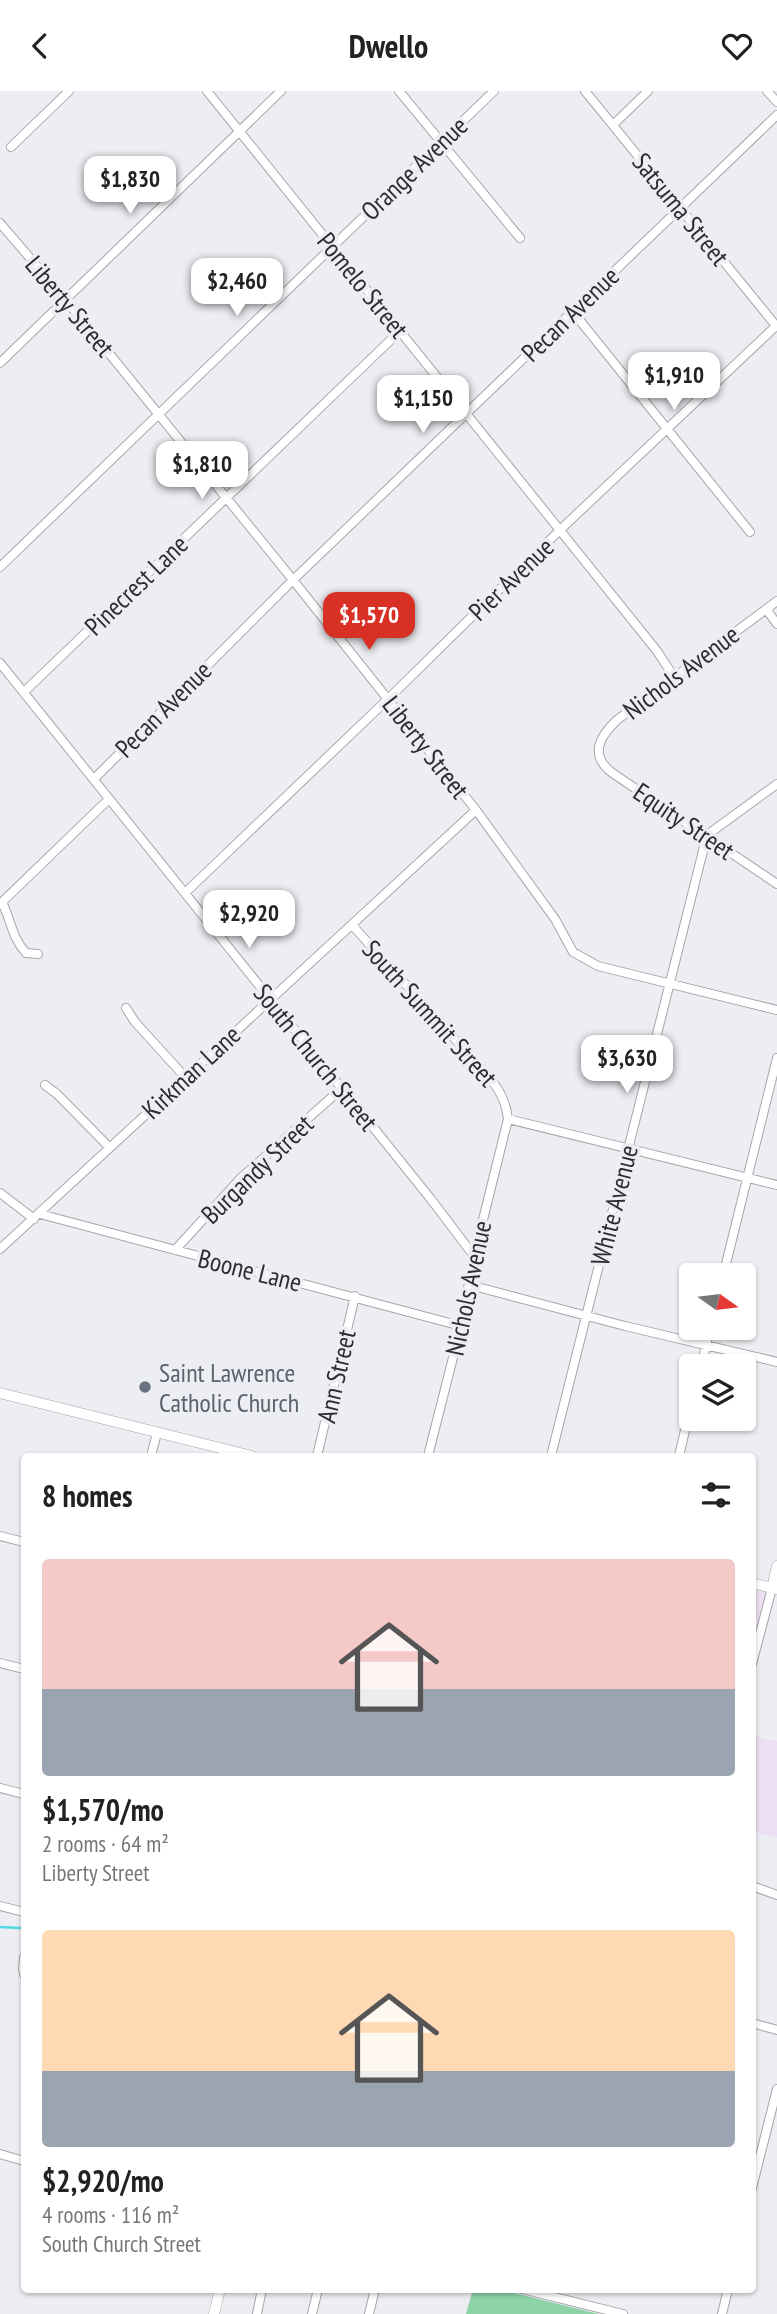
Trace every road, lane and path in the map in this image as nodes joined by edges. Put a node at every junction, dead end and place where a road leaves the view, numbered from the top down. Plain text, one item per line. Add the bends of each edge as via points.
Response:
1 (69, 91) edge
2 (207, 91) edge
3 (281, 91) edge
4 (399, 91) edge
5 (495, 91) edge
6 (585, 91) edge
7 (648, 91) edge
8 (767, 91) edge
9 (777, 103) edge
10 (777, 115) edge
11 (613, 125) junction
12 (239, 131) junction
13 (442, 142) junction
14 (10, 147) dead end
15 (680, 208) junction
16 (0, 223) edge
17 (520, 237) dead end
18 (332, 246) junction
19 (65, 299) junction
20 (573, 312) junction
21 (777, 326) edge
22 (400, 331) junction
23 (0, 363) edge
24 (158, 413) junction
25 (467, 413) junction
26 (668, 428) junction
27 (227, 498) junction
28 (560, 530) junction
29 (750, 532) dead end
30 (0, 566) edge
31 (293, 580) junction
32 (777, 601) edge
33 (766, 609) junction
34 (777, 624) edge
35 (0, 663) edge
36 (674, 677) junction
37 (24, 692) junction
38 (388, 699) junction
39 (598, 752) joint
40 (94, 779) junction
41 (777, 784) edge
42 (108, 799) junction
43 (476, 810) junction
44 (707, 835) junction
45 (777, 884) edge
46 (185, 893) junction
47 (1, 903) edge
48 (352, 925) junction
49 (38, 954) dead end
50 (670, 983) junction
51 (270, 999) junction
52 (126, 1009) dead end
53 (777, 1010) edge
54 (777, 1058) edge
55 (185, 1077) junction
56 (45, 1085) dead end
57 (341, 1089) junction
58 (508, 1119) junction
59 (109, 1147) junction
60 (628, 1150) junction
61 (748, 1178) junction
62 (777, 1185) edge
63 (0, 1193) edge
64 (37, 1216) junction
65 (0, 1249) edge
66 (174, 1250) junction
67 (474, 1256) junction
68 (726, 1263) edge
69 (470, 1285) junction
70 (355, 1296) junction
71 (586, 1316) junction
72 (461, 1326) junction
73 (707, 1341) edge
74 (706, 1345) junction
75 (704, 1354) edge
76 (777, 1362) edge
77 (0, 1393) edge
78 (685, 1431) edge
79 (157, 1433) junction
80 (152, 1453) edge
81 (240, 1453) edge
82 (318, 1453) edge
83 (429, 1453) edge
84 (552, 1453) edge
85 (680, 1453) edge
86 (0, 1536) edge
87 (21, 1541) edge
88 (777, 1566) edge
89 (756, 1584) edge
90 (774, 1588) edge
91 (756, 1650) edge
92 (0, 1663) edge
93 (21, 1668) edge
94 (0, 1788) edge
95 (21, 1793) edge
96 (756, 1887) edge
97 (777, 1895) edge
98 (0, 1906) edge
99 (21, 1911) edge
100 (756, 2024) edge
101 (777, 2029) edge
102 (777, 2089) edge
103 (0, 2154) edge
104 (21, 2160) edge
105 (756, 2172) edge
106 (219, 2293) edge
107 (261, 2293) edge
108 (317, 2293) edge
109 (374, 2293) edge
110 (538, 2293) edge
111 (727, 2293) edge
112 (214, 2314) edge
113 (257, 2314) edge
114 (312, 2314) edge
115 (369, 2314) edge
116 (623, 2314) edge
117 (722, 2314) edge

1 - 14 street
2 - 12 street, Pomelo Street
3 - 12 street
4 - 13 street
5 - 13 street, Orange Avenue
6 - 11 street, Satsuma Street
7 - 11 street
8 - 9 street
10 - 15 street, Pecan Avenue
11 - 15 street, Satsuma Street
12 - 18 street, Pomelo Street
12 - 19 street
13 - 17 street
13 - 18 street, Orange Avenue
15 - 20 street, Pecan Avenue
15 - 21 street, Satsuma Street
16 - 19 street, Liberty Street
18 - 22 street, Pomelo Street
18 - 24 street, Orange Avenue
19 - 23 street
19 - 24 street, Liberty Street
20 - 25 street, Pecan Avenue
20 - 26 street
21 - 26 street, Pier Avenue
22 - 25 street, Pomelo Street
22 - 27 street, Pinecrest Lane
24 - 27 street, Liberty Street
24 - 30 street, Orange Avenue
25 - 28 street, Pomelo Street
25 - 31 street, Pecan Avenue
26 - 28 street, Pier Avenue
26 - 29 street
27 - 31 street, Liberty Street
27 - 37 street, Pinecrest Lane
28 - 36 street, Pomelo Street
28 - 38 street, Pier Avenue
31 - 38 street, Liberty Street
31 - 40 street, Pecan Avenue
32 - 33 street, Nichols Avenue
33 - 34 street
33 - 36 street, Nichols Avenue
35 - 37 street, South Church Street
36 - 39 street, Nichols Avenue via 604,732
37 - 40 street, South Church Street
38 - 43 street, Liberty Street
38 - 46 street, Pier Avenue
39 - 44 street, Equity Street via 611,772
40 - 42 street, South Church Street
41 - 44 street
42 - 46 street, South Church Street
42 - 47 street
43 - 48 street, Kirkman Lane
43 - 50 street, Liberty Street via 555,919 573,952 598,966
44 - 45 street, Equity Street
44 - 50 street, White Avenue
46 - 51 street, South Church Street
47 - 49 street via 16,941 26,953
48 - 51 street, Kirkman Lane
48 - 58 street, South Summit Street via 490,1078 500,1092
50 - 53 street, Liberty Street
50 - 60 street, White Avenue
51 - 55 street, Kirkman Lane
51 - 57 street, South Church Street
52 - 55 street
54 - 61 street
55 - 59 street, Kirkman Lane
56 - 59 street
57 - 66 street, Burgandy Street via 241,1178
57 - 67 street, South Church Street
58 - 60 street, South Summit Street
58 - 67 street, Nichols Avenue
59 - 64 street, Kirkman Lane
60 - 61 street, South Summit Street
60 - 71 street, White Avenue
61 - 62 street, South Summit Street
61 - 68 street
63 - 64 street, Boone Lane
64 - 65 street, Kirkman Lane
64 - 66 street, Boone Lane
66 - 70 street, Boone Lane
67 - 69 street, Nichols Avenue
69 - 71 street
69 - 72 street, Nichols Avenue
70 - 72 street, Boone Lane
70 - 82 street, Ann Street
71 - 74 street
71 - 84 street, White Avenue
72 - 83 street, Nichols Avenue
73 - 74 street
74 - 75 street
74 - 76 street
77 - 79 street
78 - 85 street
79 - 80 street
79 - 81 street
86 - 87 street
88 - 90 street
89 - 90 street
90 - 91 street
92 - 93 street
94 - 95 street
96 - 97 street
98 - 99 street
100 - 101 street
102 - 105 street
103 - 104 street
106 - 112 street
107 - 113 street
108 - 114 street
109 - 115 street
110 - 116 street
111 - 117 street

